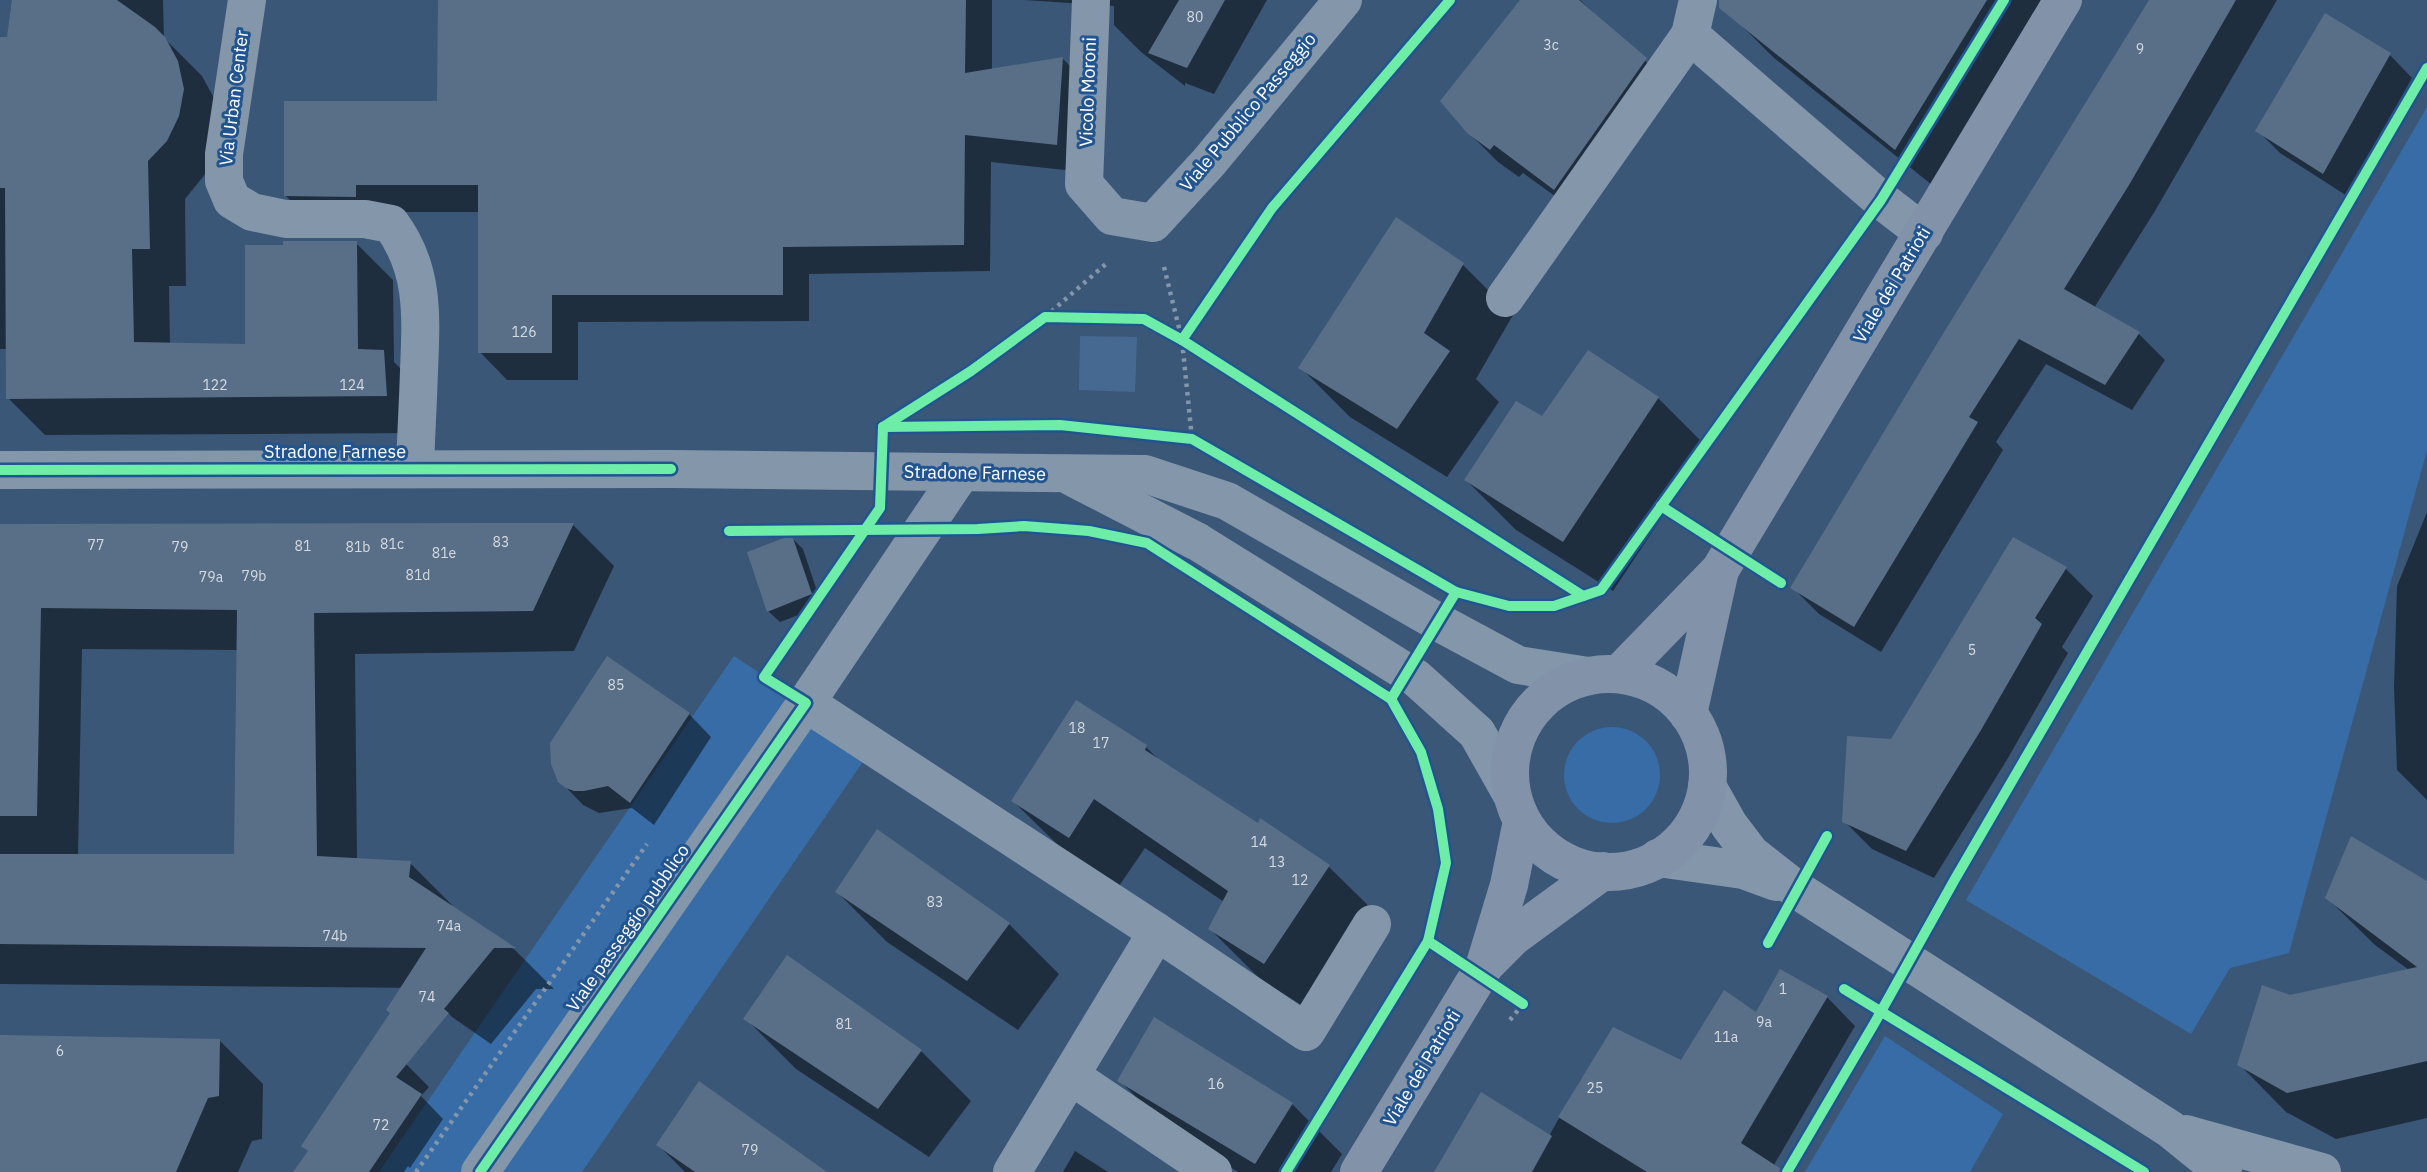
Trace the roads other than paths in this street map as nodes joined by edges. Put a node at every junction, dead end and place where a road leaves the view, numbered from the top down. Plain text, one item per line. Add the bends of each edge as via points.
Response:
1 (247, 0) edge
2 (1091, 0) edge
3 (1342, 0) edge
4 (2063, 0) edge
5 (1694, 17) edge
6 (1153, 223) joint
7 (1924, 233) junction
8 (1506, 298) dead end
9 (415, 469) junction
10 (0, 470) edge
11 (961, 473) junction
12 (1067, 475) junction
13 (1720, 570) junction
14 (1604, 675) junction
15 (806, 703) junction
16 (1688, 714) junction
17 (1707, 786) junction
18 (1517, 808) junction
19 (1658, 858) junction
20 (1604, 871) junction
21 (1797, 890) junction
22 (1372, 924) dead end
23 (1157, 932) junction
24 (1481, 970) junction
25 (1071, 1076) junction
26 (2171, 1129) junction
27 (480, 1172) edge
28 (1012, 1172) edge
29 (1213, 1172) edge
30 (1359, 1172) edge
31 (2224, 1172) edge
32 (2322, 1172) edge

1 - 9 street, Via Urban Center via 224,181 232,200 252,212 286,219 365,219 391,224 404,241 422,310
2 - 6 street, Vicolo Moroni via 1084,184 1112,216
3 - 6 street, Viale Pubblico Passeggio
4 - 7 main road, Viale dei Patrioti
5 - 7 street via 1881,200
5 - 8 street
7 - 13 main road, Viale dei Patrioti
9 - 10 street, Stradone Farnese
9 - 11 street, Stradone Farnese
11 - 12 street, Stradone Farnese
11 - 15 street, Viale passeggio pubblico
12 - 14 street, Stradone Farnese via 1145,474 1227,501 1518,665
12 - 18 street, Stradone Farnese via 1198,542 1416,678 1477,733
13 - 14 main road, Viale dei Patrioti
13 - 16 main road, Viale dei Patrioti
14 - 16 main road via 1645,680 1674,697
14 - 18 main road via 1580,677 1550,691 1527,715 1513,744 1509,777
15 - 23 street
15 - 27 street, Viale passeggio pubblico
16 - 17 main road via 1707,753
17 - 19 main road via 1698,817 1678,844
17 - 21 street via 1751,854
18 - 20 main road via 1532,836 1557,858 1587,871
18 - 24 main road, Viale dei Patrioti via 1506,896
19 - 20 main road via 1620,872
19 - 21 street via 1743,870
20 - 24 main road, Viale dei Patrioti via 1513,937
21 - 26 street
22 - 23 street via 1306,1032
23 - 25 street
24 - 30 main road, Viale dei Patrioti
25 - 28 street
25 - 29 street
26 - 31 street
26 - 32 street

